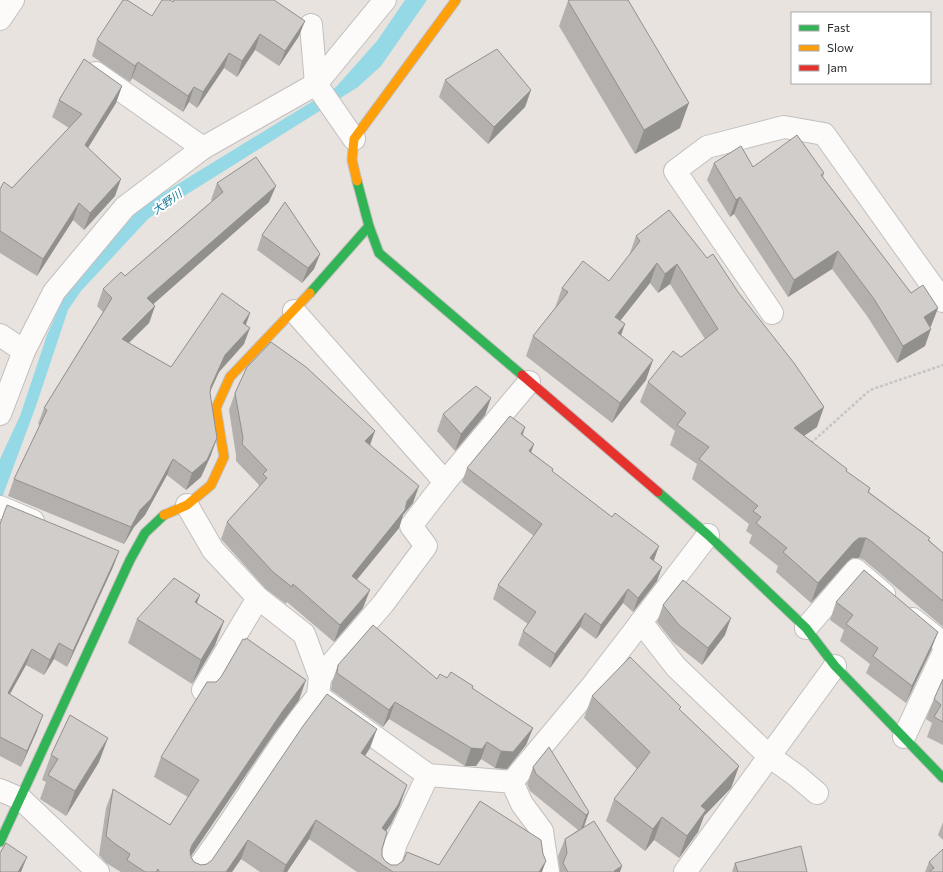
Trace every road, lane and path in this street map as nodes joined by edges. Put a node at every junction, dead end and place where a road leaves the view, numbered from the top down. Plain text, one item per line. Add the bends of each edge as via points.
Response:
1 (13, 0) edge
2 (385, 0) edge
3 (456, 0) edge
4 (0, 19) edge
5 (311, 25) dead end
6 (85, 66) edge
7 (316, 84) junction
8 (354, 139) junction
9 (204, 148) junction
10 (369, 226) junction
11 (943, 301) edge
12 (294, 311) junction
13 (772, 313) dead end
14 (0, 335) edge
15 (24, 351) junction
16 (943, 365) edge
17 (530, 382) junction
18 (0, 414) edge
19 (807, 446) edge
20 (445, 482) junction
21 (187, 505) junction
22 (4, 509) edge
23 (51, 528) edge
24 (708, 535) junction
25 (109, 552) edge
26 (130, 560) junction
27 (258, 598) junction
28 (641, 622) junction
29 (806, 628) junction
30 (943, 644) edge
31 (943, 654) edge
32 (835, 666) junction
33 (319, 686) junction
34 (203, 690) edge
35 (904, 737) junction
36 (769, 756) junction
37 (428, 775) junction
38 (943, 778) edge
39 (512, 782) junction
40 (0, 790) edge
41 (817, 793) dead end
42 (21, 799) junction
43 (0, 842) edge
44 (98, 872) edge
45 (195, 872) edge
46 (387, 872) edge
47 (548, 872) edge
48 (685, 872) edge

1 - 4 street
2 - 7 street
3 - 8 street
5 - 7 street
6 - 9 street
7 - 8 street
7 - 9 street
8 - 10 street via 352,160
9 - 15 street via 125,206 54,292
10 - 12 street
10 - 17 street via 379,253
11 - 13 street via 824,134 784,127 708,147 675,171
12 - 20 street
12 - 21 street via 230,377 216,408 224,457 211,485
14 - 15 street
15 - 18 street
16 - 19 path via 870,390
17 - 20 street
17 - 24 street
20 - 33 street via 411,526 426,546
21 - 26 street via 166,513 145,533
21 - 27 street via 213,550
22 - 23 street
24 - 28 street
24 - 29 street
25 - 26 street
26 - 42 street
27 - 33 street via 304,634
27 - 34 street
28 - 36 street via 676,667
28 - 39 street via 592,686
29 - 30 street via 856,570
29 - 32 street
31 - 35 street
32 - 35 street
32 - 36 street
33 - 37 street
33 - 45 street via 217,844
35 - 38 street
36 - 41 street
36 - 48 street
37 - 39 street
37 - 46 street via 396,843
39 - 47 street via 522,804 542,831
40 - 42 street
42 - 43 street
42 - 44 street

